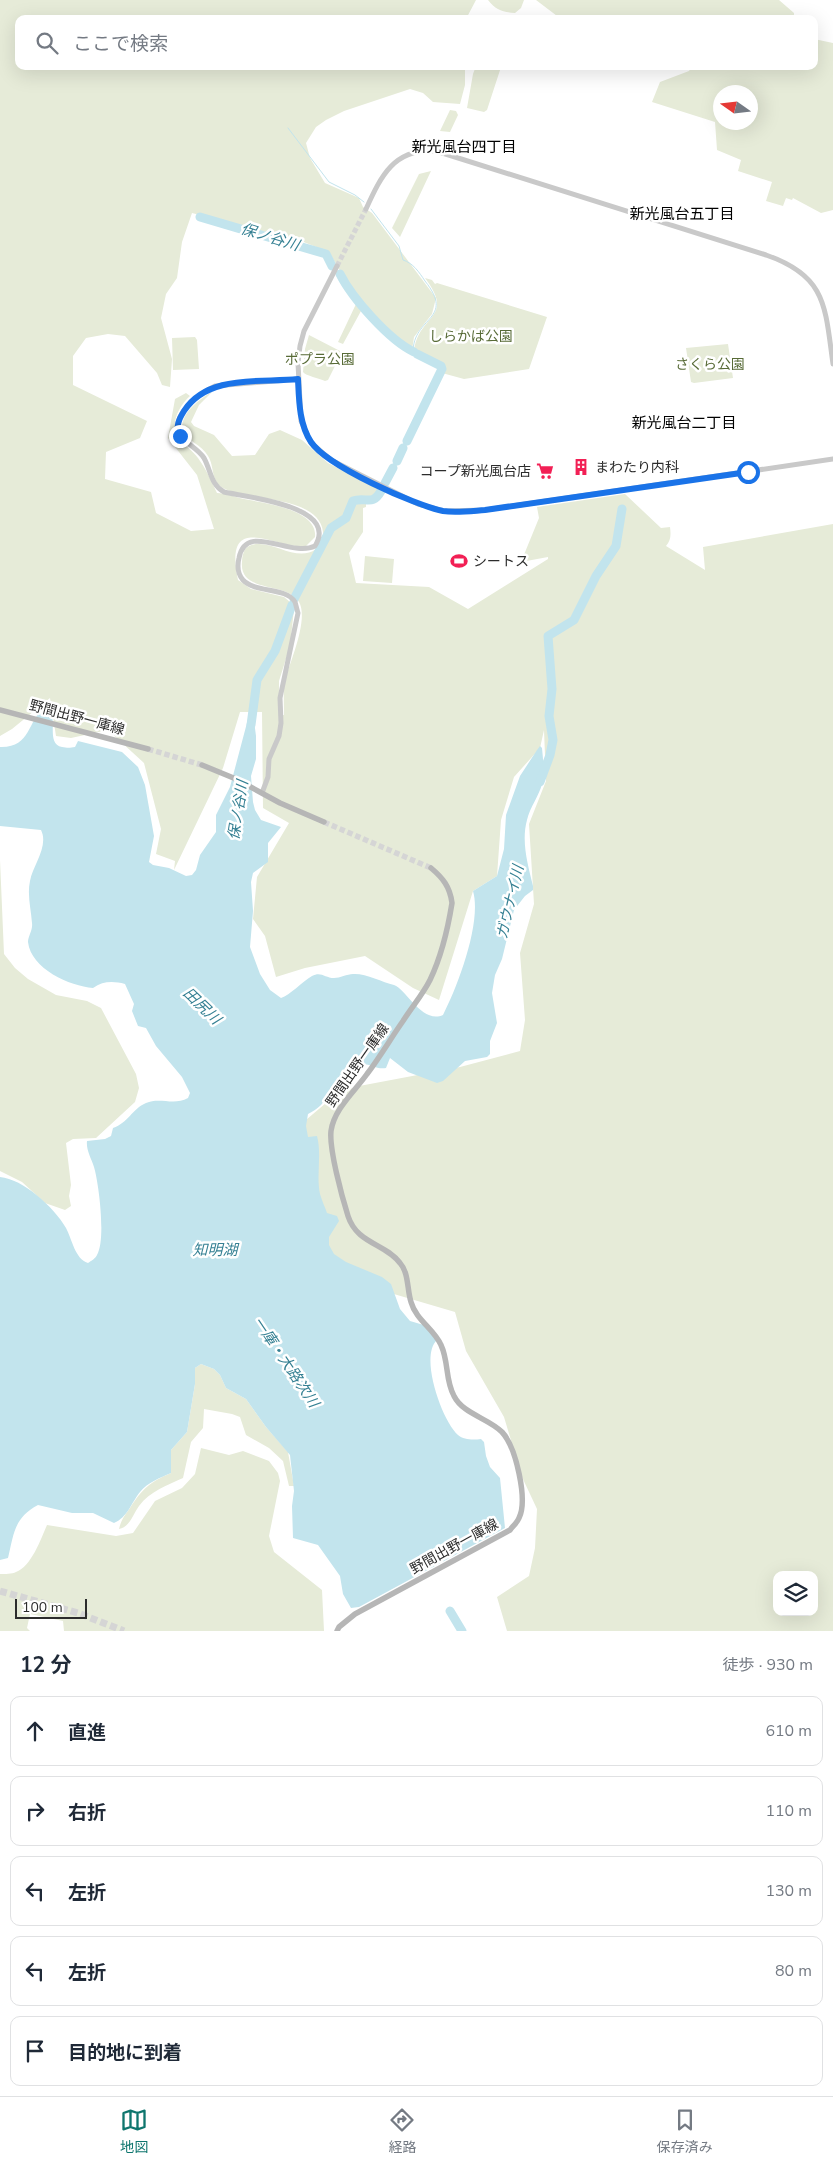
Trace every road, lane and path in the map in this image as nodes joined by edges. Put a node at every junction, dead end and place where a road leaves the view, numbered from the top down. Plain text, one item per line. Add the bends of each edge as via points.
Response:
1 (366, 209) tunnel mouth
2 (337, 266) tunnel mouth
3 (833, 364) edge
4 (298, 379) junction
5 (833, 459) edge
6 (0, 710) edge
7 (148, 749) tunnel mouth
8 (202, 766) tunnel mouth
9 (262, 793) junction
10 (324, 822) tunnel mouth
11 (431, 868) tunnel mouth
12 (337, 1631) edge

1 - 3 street via 382,176 392,164 413,153 436,151 766,255 796,268 816,288 825,311
2 - 4 street via 304,331
4 - 5 street via 303,426 320,453 418,504 444,511 485,510
4 - 9 street via 215,386 191,402 178,425 180,436 204,458 219,489 298,509 316,522 319,532 315,546 308,550 250,541 242,547 237,566 244,581 285,595 294,601 298,613 280,698 279,736 269,760 268,777
6 - 7 main road, 野間出野一庫線
8 - 9 main road
9 - 10 main road
11 - 12 main road, 野間出野一庫線 via 447,885 452,903 436,966 422,994 339,1111 331,1129 332,1149 353,1227 401,1263 414,1312 440,1343 446,1357 454,1397 462,1407 495,1426 509,1442 523,1500 520,1518 510,1530 355,1614

